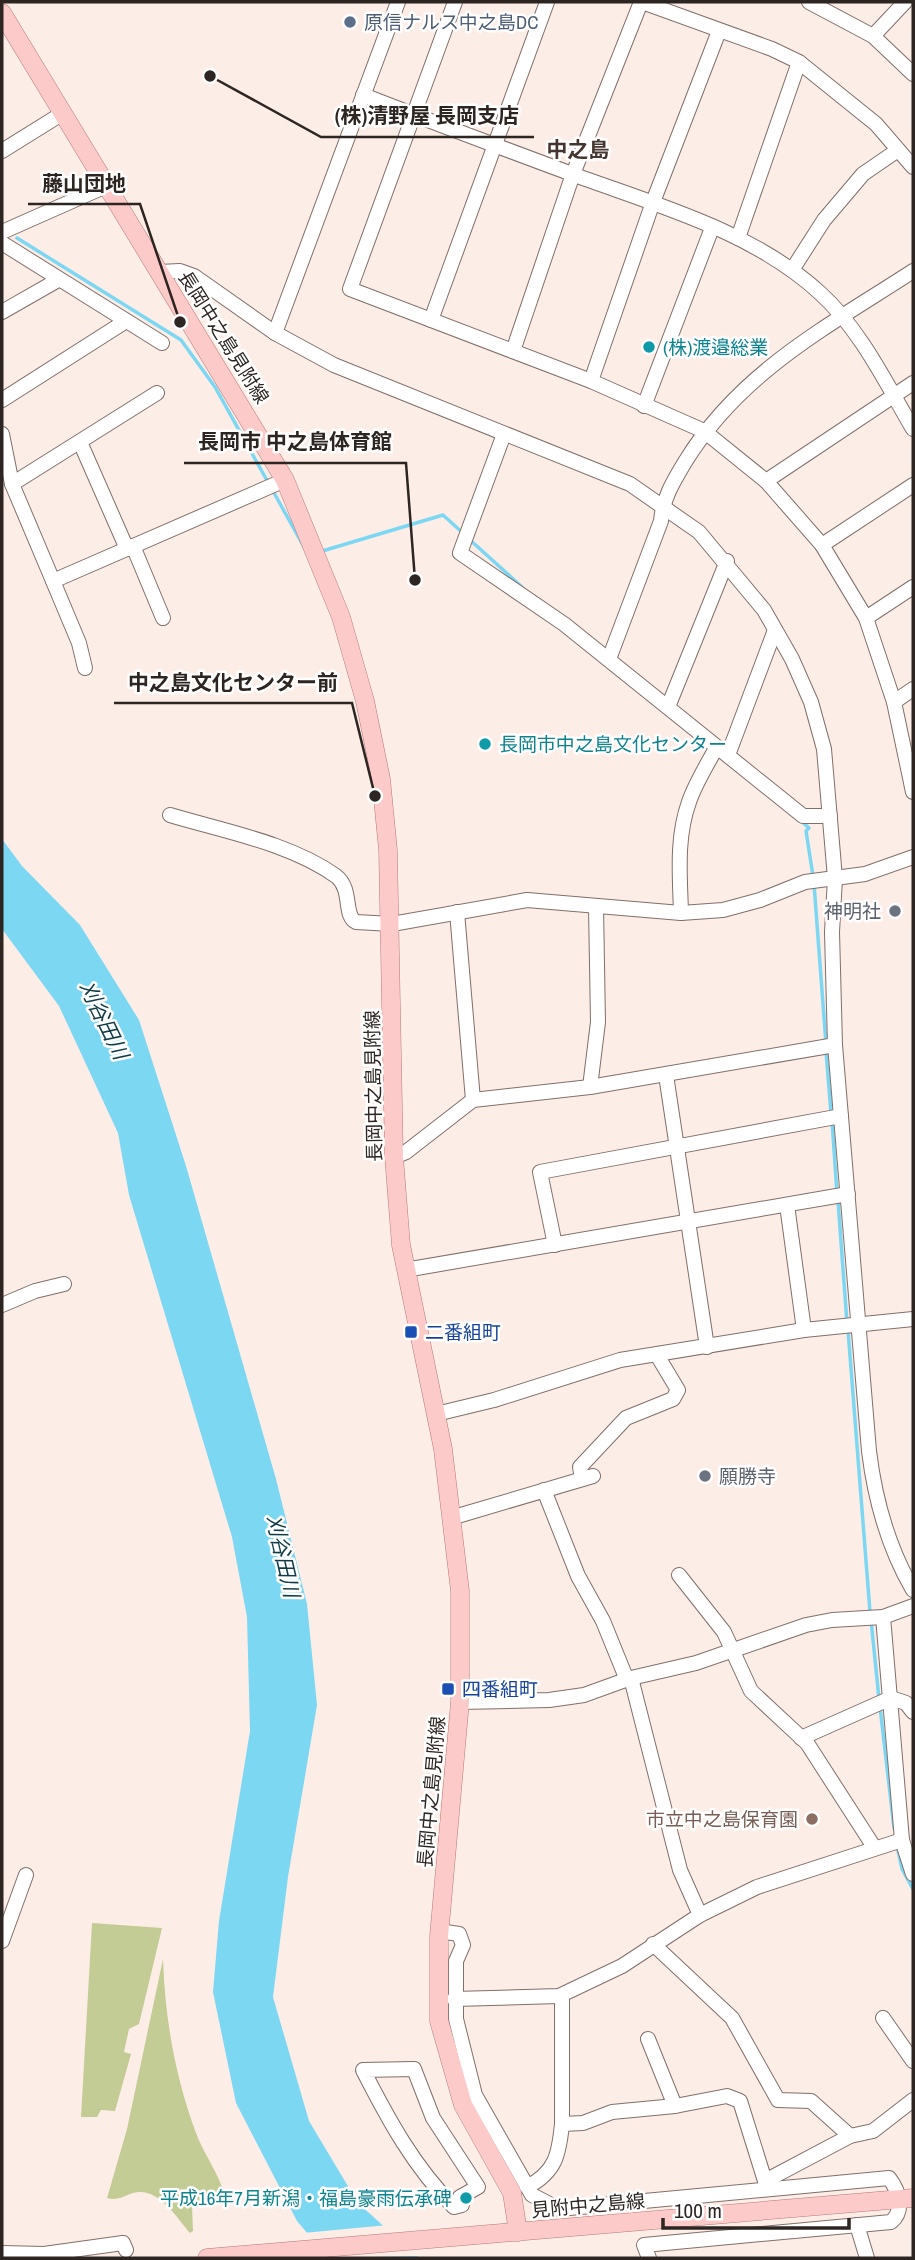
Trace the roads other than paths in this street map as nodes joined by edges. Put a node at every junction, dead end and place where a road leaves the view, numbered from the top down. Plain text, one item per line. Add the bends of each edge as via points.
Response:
1 (398, 2) edge
2 (455, 2) edge
3 (547, 2) edge
4 (641, 2) edge
5 (809, 2) edge
6 (905, 2) edge
7 (2, 13) edge
8 (719, 31) junction
9 (873, 36) junction
10 (799, 62) junction
11 (913, 74) edge
12 (363, 95) junction
13 (63, 113) junction
14 (414, 115) junction
15 (494, 144) junction
16 (898, 150) junction
17 (2, 151) edge
18 (913, 167) edge
19 (573, 174) junction
20 (106, 186) junction
21 (653, 202) junction
22 (712, 228) junction
23 (2, 232) edge
24 (738, 238) junction
25 (2, 243) edge
26 (792, 270) junction
27 (913, 271) edge
28 (159, 272) junction
29 (58, 280) junction
30 (2, 312) edge
31 (843, 317) junction
32 (431, 320) junction
33 (126, 321) junction
34 (275, 333) junction
35 (162, 343) dead end
36 (513, 351) junction
37 (591, 381) junction
38 (913, 383) edge
39 (157, 393) dead end
40 (894, 396) junction
41 (2, 400) edge
42 (644, 407) junction
43 (913, 429) edge
44 (704, 431) junction
45 (2, 434) edge
46 (505, 434) junction
47 (80, 442) junction
48 (285, 480) junction
49 (766, 481) junction
50 (12, 484) junction
51 (913, 485) edge
52 (663, 505) junction
53 (822, 545) junction
54 (130, 547) junction
55 (727, 561) junction
56 (53, 581) junction
57 (913, 587) edge
58 (163, 618) dead end
59 (866, 618) junction
60 (775, 629) junction
61 (609, 659) junction
62 (85, 668) dead end
63 (913, 690) edge
64 (894, 702) junction
65 (668, 707) junction
66 (722, 752) junction
67 (913, 792) edge
68 (170, 815) dead end
69 (830, 816) junction
70 (913, 857) edge
71 (835, 878) junction
72 (596, 906) junction
73 (457, 912) junction
74 (681, 912) junction
75 (392, 924) junction
76 (835, 1045) junction
77 (666, 1075) junction
78 (590, 1087) junction
79 (472, 1100) junction
80 (841, 1116) junction
81 (677, 1144) junction
82 (394, 1157) junction
83 (848, 1194) junction
84 (787, 1205) junction
85 (690, 1222) junction
86 (555, 1245) junction
87 (405, 1270) junction
88 (64, 1284) dead end
89 (2, 1306) edge
90 (913, 1320) edge
91 (859, 1325) junction
92 (804, 1330) junction
93 (707, 1347) junction
94 (657, 1355) junction
95 (436, 1414) junction
96 (544, 1490) junction
97 (454, 1517) junction
98 (679, 1575) dead end
99 (913, 1590) edge
100 (913, 1606) edge
101 (883, 1617) junction
102 (733, 1651) junction
103 (629, 1679) junction
104 (891, 1698) junction
105 (460, 1702) junction
106 (913, 1712) edge
107 (802, 1738) junction
108 (902, 1840) junction
109 (874, 1847) junction
110 (913, 1874) edge
111 (26, 1875) dead end
112 (700, 1915) junction
113 (439, 1931) junction
114 (2, 1941) edge
115 (653, 1944) junction
116 (562, 1995) junction
117 (454, 1999) junction
118 (883, 2018) dead end
119 (648, 2039) dead end
120 (913, 2062) edge
121 (363, 2070) joint
122 (913, 2100) edge
123 (675, 2106) junction
124 (562, 2124) junction
125 (850, 2136) junction
126 (766, 2186) junction
127 (527, 2187) junction
128 (906, 2199) edge
129 (857, 2225) junction
130 (518, 2232) junction
131 (126, 2250) dead end
132 (2, 2253) edge
133 (234, 2257) edge
134 (207, 2258) edge
135 (649, 2258) edge
136 (867, 2258) edge

1 - 12 street
2 - 14 street
3 - 15 street
4 - 8 street
4 - 19 street
5 - 9 street
6 - 9 street
7 - 13 main road, 長岡中之島見附線
8 - 10 street
8 - 21 street
9 - 11 street
10 - 16 street via 876,124
10 - 24 street
12 - 14 street
12 - 34 street
13 - 17 street
13 - 20 main road, 長岡中之島見附線
14 - 15 street
14 - 32 street via 350,289
15 - 19 street
15 - 32 street
16 - 18 street
16 - 26 street via 863,174 824,220
19 - 21 street
19 - 36 street
20 - 23 street
20 - 28 main road, 長岡中之島見附線
21 - 22 street
21 - 37 street
22 - 24 street
22 - 42 street
24 - 26 street
25 - 29 street
26 - 31 street
27 - 31 street
28 - 34 street via 194,275
28 - 48 main road, 長岡中之島見附線
29 - 30 street
29 - 33 street
31 - 40 street
31 - 44 street via 758,375
32 - 36 street
33 - 35 street
33 - 41 street
34 - 46 street via 334,365
36 - 37 street
37 - 42 street
38 - 40 street
39 - 47 street
40 - 43 street
40 - 49 street
42 - 44 street
44 - 49 street
44 - 52 street
45 - 50 street
46 - 52 street via 599,470
46 - 61 street via 460,553
47 - 50 street
47 - 54 street
48 - 54 street
48 - 75 main road, 長岡中之島見附線 via 324,571 357,667 385,810
49 - 53 street
50 - 56 street
51 - 53 street
52 - 55 street
52 - 61 street
53 - 59 street
54 - 56 street
54 - 58 street
55 - 60 street
55 - 65 street
56 - 62 street
57 - 59 street
59 - 64 street
60 - 66 street
60 - 69 street via 820,729
61 - 65 street
63 - 64 street
64 - 67 street
65 - 66 street
66 - 69 street via 803,816
66 - 74 street via 689,801 684,820
68 - 75 street via 305,860 345,885 351,920
69 - 71 street
70 - 71 street via 865,874
71 - 74 street via 805,882 741,906
71 - 76 street
72 - 73 street via 527,901
72 - 74 street
72 - 78 street via 598,1022
73 - 75 street
73 - 79 street
75 - 82 main road, 長岡中之島見附線
76 - 77 street
76 - 80 street
77 - 78 street
77 - 81 street
78 - 79 street
79 - 82 street
80 - 81 street
80 - 83 street
81 - 85 street
81 - 86 street via 540,1172
82 - 87 main road, 長岡中之島見附線
83 - 84 street
83 - 91 street
84 - 85 street
84 - 92 street
85 - 86 street
85 - 93 street
86 - 87 street
87 - 95 main road, 長岡中之島見附線
88 - 89 street
90 - 91 street
91 - 92 street
91 - 99 street via 873,1483 893,1550
92 - 93 street
93 - 94 street
94 - 95 street via 620,1360
94 - 96 street via 678,1391 673,1399 626,1419 580,1466 588,1477
95 - 97 main road, 長岡中之島見附線
96 - 97 street
96 - 103 street via 578,1576
97 - 105 main road, 長岡中之島見附線 via 460,1591
98 - 102 street via 724,1632
100 - 101 street
101 - 102 street via 806,1625
101 - 104 street
102 - 103 street
102 - 107 street via 751,1691
103 - 105 street via 584,1695
103 - 112 street via 680,1870
104 - 106 street via 906,1703
104 - 107 street
104 - 108 street
105 - 113 main road, 長岡中之島見附線
107 - 109 street
108 - 109 street
108 - 110 street
109 - 112 street via 757,1887
111 - 114 street
112 - 115 street
113 - 117 street via 458,1934 463,1945 456,1961
113 - 130 main road, 長岡中之島見附線 via 439,2021 450,2066 472,2123 513,2193
115 - 116 street via 622,1966
115 - 125 street via 732,2018 778,2100 811,2101
116 - 117 street
116 - 124 street
117 - 127 street via 475,2095
118 - 120 street
119 - 123 street
121 - 121 street via 414,2069 433,2118 478,2187 460,2197 462,2205 454,2207 440,2192 395,2133
122 - 125 street via 873,2131
123 - 124 street via 612,2112 583,2123
123 - 126 street via 727,2096 740,2101
124 - 127 street via 556,2161
125 - 126 street
126 - 127 street via 559,2209 532,2195
126 - 128 street via 889,2178
128 - 129 street via 891,2222
128 - 130 main road, 見附中之島線
129 - 135 street via 644,2245
129 - 136 street
130 - 133 main road, 見附中之島線
131 - 132 street via 123,2243 44,2254
133 - 134 main road

